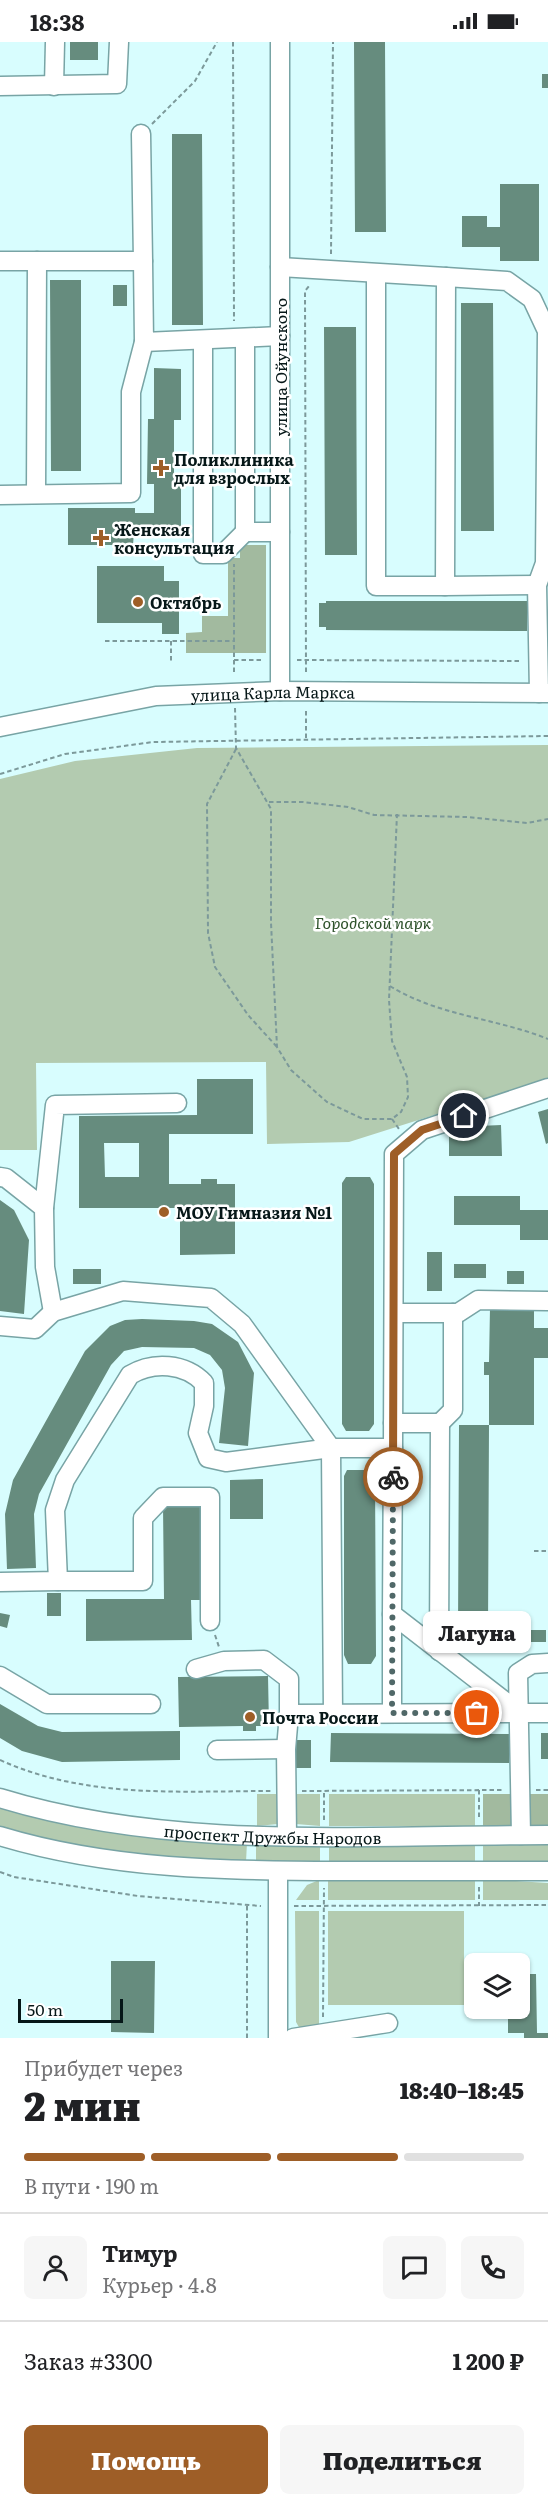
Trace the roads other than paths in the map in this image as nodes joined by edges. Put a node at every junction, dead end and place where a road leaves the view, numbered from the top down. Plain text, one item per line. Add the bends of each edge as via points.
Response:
1 (55, 42) edge
2 (119, 42) edge
3 (280, 42) edge
4 (0, 86) edge
5 (54, 86) junction
6 (141, 134) road end
7 (0, 261) edge
8 (37, 261) junction
9 (143, 261) junction
10 (280, 267) junction
11 (376, 274) junction
12 (446, 277) junction
13 (280, 336) junction
14 (239, 339) junction
15 (203, 341) junction
16 (144, 342) junction
17 (547, 455) edge
18 (36, 494) junction
19 (0, 495) edge
20 (280, 532) junction
21 (240, 538) junction
22 (547, 563) edge
23 (537, 585) junction
24 (445, 586) junction
25 (280, 691) junction
26 (543, 693) edge
27 (0, 727) edge
28 (548, 1088) edge
29 (177, 1103) dead end
30 (0, 1177) edge
31 (44, 1208) junction
32 (548, 1301) edge
33 (53, 1312) junction
34 (394, 1313) junction
35 (453, 1313) junction
36 (0, 1326) edge
37 (393, 1422) junction
38 (440, 1422) junction
39 (331, 1448) junction
40 (393, 1448) junction
41 (58, 1581) junction
42 (0, 1582) edge
43 (392, 1614) junction
44 (210, 1621) road end
45 (439, 1651) junction
46 (548, 1664) edge
47 (196, 1669) dead end
48 (0, 1676) edge
49 (151, 1704) dead end
50 (333, 1713) junction
51 (392, 1713) junction
52 (520, 1713) junction
53 (548, 1713) edge
54 (289, 1714) junction
55 (286, 1749) junction
56 (217, 1750) dead end
57 (0, 1798) edge
58 (0, 1836) edge
59 (287, 1836) junction
60 (520, 1836) junction
61 (548, 1836) edge
62 (278, 1871) junction
63 (548, 1871) edge
64 (388, 2023) dead end
65 (278, 2038) edge
66 (293, 2038) edge

1 - 5 street
2 - 5 street via 117,84
3 - 10 street, улица Ойунского
4 - 5 street
6 - 9 street
7 - 8 street
8 - 9 street
8 - 18 street
9 - 16 street
10 - 11 street
10 - 13 street, улица Ойунского
11 - 12 street
11 - 24 street via 376,586
12 - 17 street via 507,281 532,299 547,332
12 - 24 street
13 - 14 street
13 - 20 street, улица Ойунского
14 - 15 street
14 - 21 street
15 - 16 street
15 - 21 street via 203,554 223,554
16 - 18 street via 131,392 131,493
17 - 22 street
18 - 19 street
20 - 21 street
20 - 25 street, улица Ойунского
22 - 23 street
23 - 24 street
23 - 26 street via 538,661
25 - 26 street, улица Карла Маркса
25 - 27 street, улица Карла Маркса via 156,696
28 - 34 street via 422,1130 394,1154
29 - 31 street via 55,1105
30 - 31 street
31 - 33 street via 45,1267
32 - 35 street via 478,1299
33 - 36 street via 35,1329
33 - 39 street via 123,1291 211,1298 242,1324
34 - 35 street
34 - 37 street
35 - 38 street via 453,1410
37 - 38 street
37 - 40 street
38 - 45 street
39 - 40 street
39 - 41 street via 226,1462 208,1458 198,1433 204,1383 186,1369 144,1366 130,1375 65,1480 55,1510
39 - 50 street
40 - 43 street
41 - 42 street
41 - 44 street via 143,1581 143,1518 163,1497 210,1497
43 - 45 street
43 - 51 street
45 - 52 street
46 - 52 street via 532,1664 518,1673
47 - 54 street via 224,1660 264,1660 289,1679
48 - 49 street via 47,1704
50 - 51 street
50 - 54 street
51 - 52 street
52 - 53 street
52 - 60 street
54 - 55 street
55 - 56 street
55 - 59 street
57 - 59 street, проспект Дружбы Народов via 47,1813 153,1829
58 - 62 street via 40,1848 146,1864
59 - 60 street, проспект Дружбы Народов
60 - 61 street, проспект Дружбы Народов
62 - 63 street
62 - 65 street
64 - 66 street

